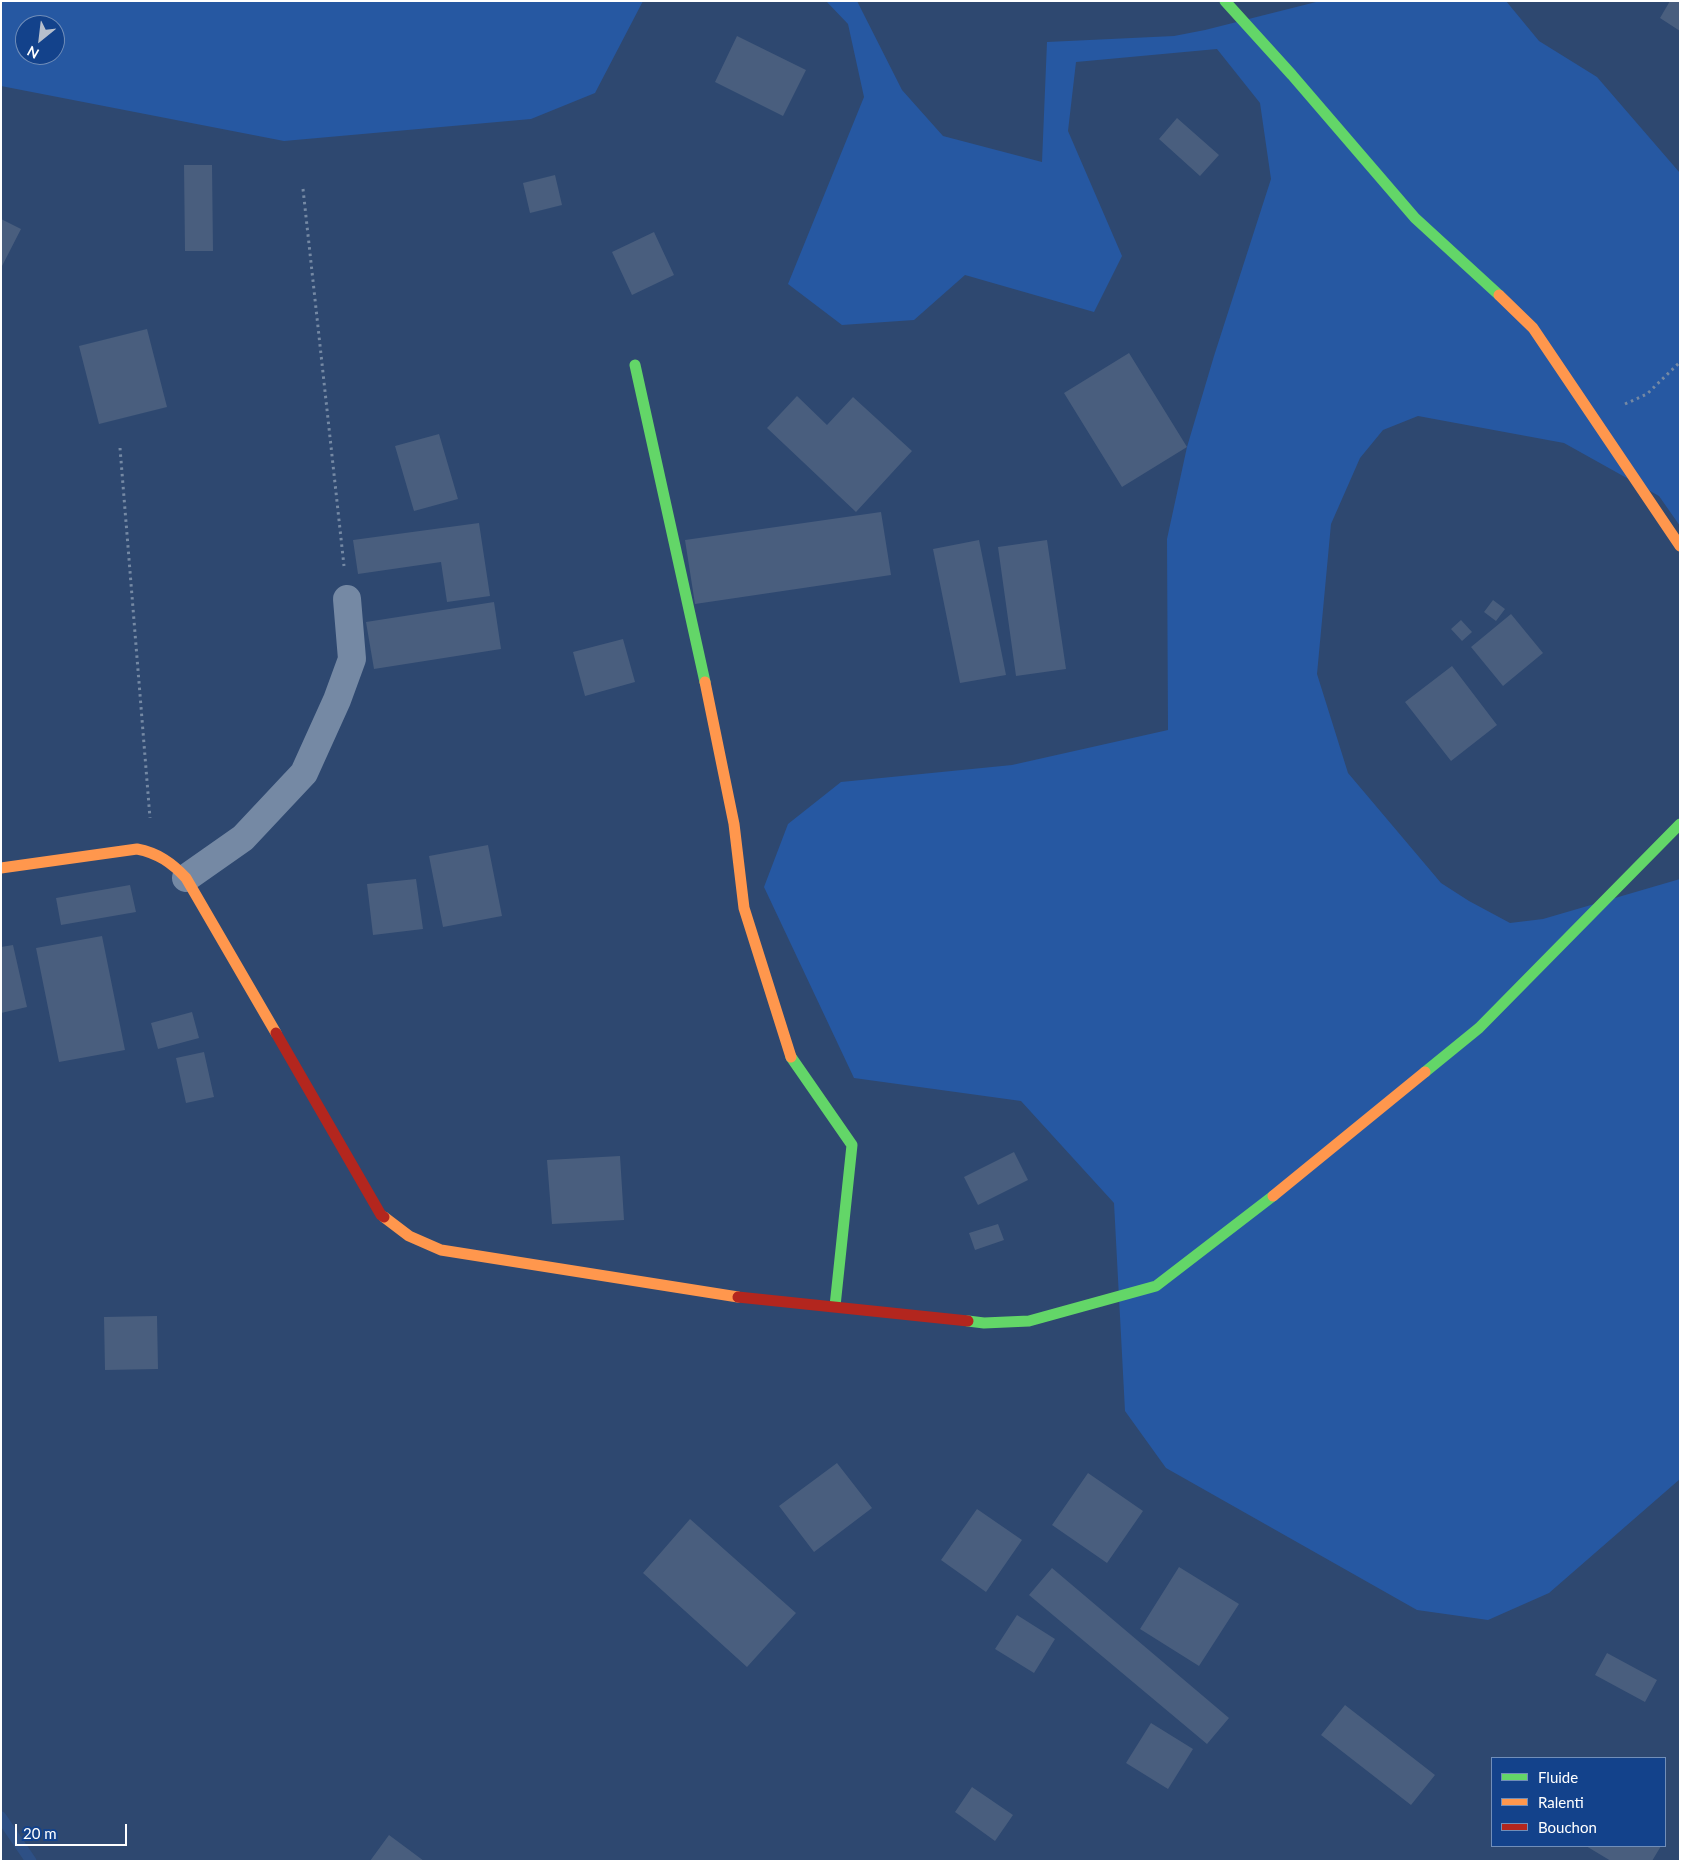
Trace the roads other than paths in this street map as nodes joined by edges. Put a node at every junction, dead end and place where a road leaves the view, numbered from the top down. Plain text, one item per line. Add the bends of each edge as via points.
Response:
1 (1225, 1) edge
2 (635, 365) dead end
3 (1680, 546) edge
4 (347, 599) road end
5 (1680, 824) edge
6 (1, 868) edge
7 (186, 878) junction
8 (835, 1306) junction

1 - 3 street via 1415,218 1533,328
2 - 8 street via 715,726 734,824 744,908 791,1056 852,1145
4 - 7 street via 352,659 304,773 243,838
5 - 8 street via 1478,1028 1299,1177 1156,1286 1030,1322 984,1322
6 - 7 street via 137,849 152,851 172,863
7 - 8 street via 382,1214 409,1236 441,1250 719,1295

